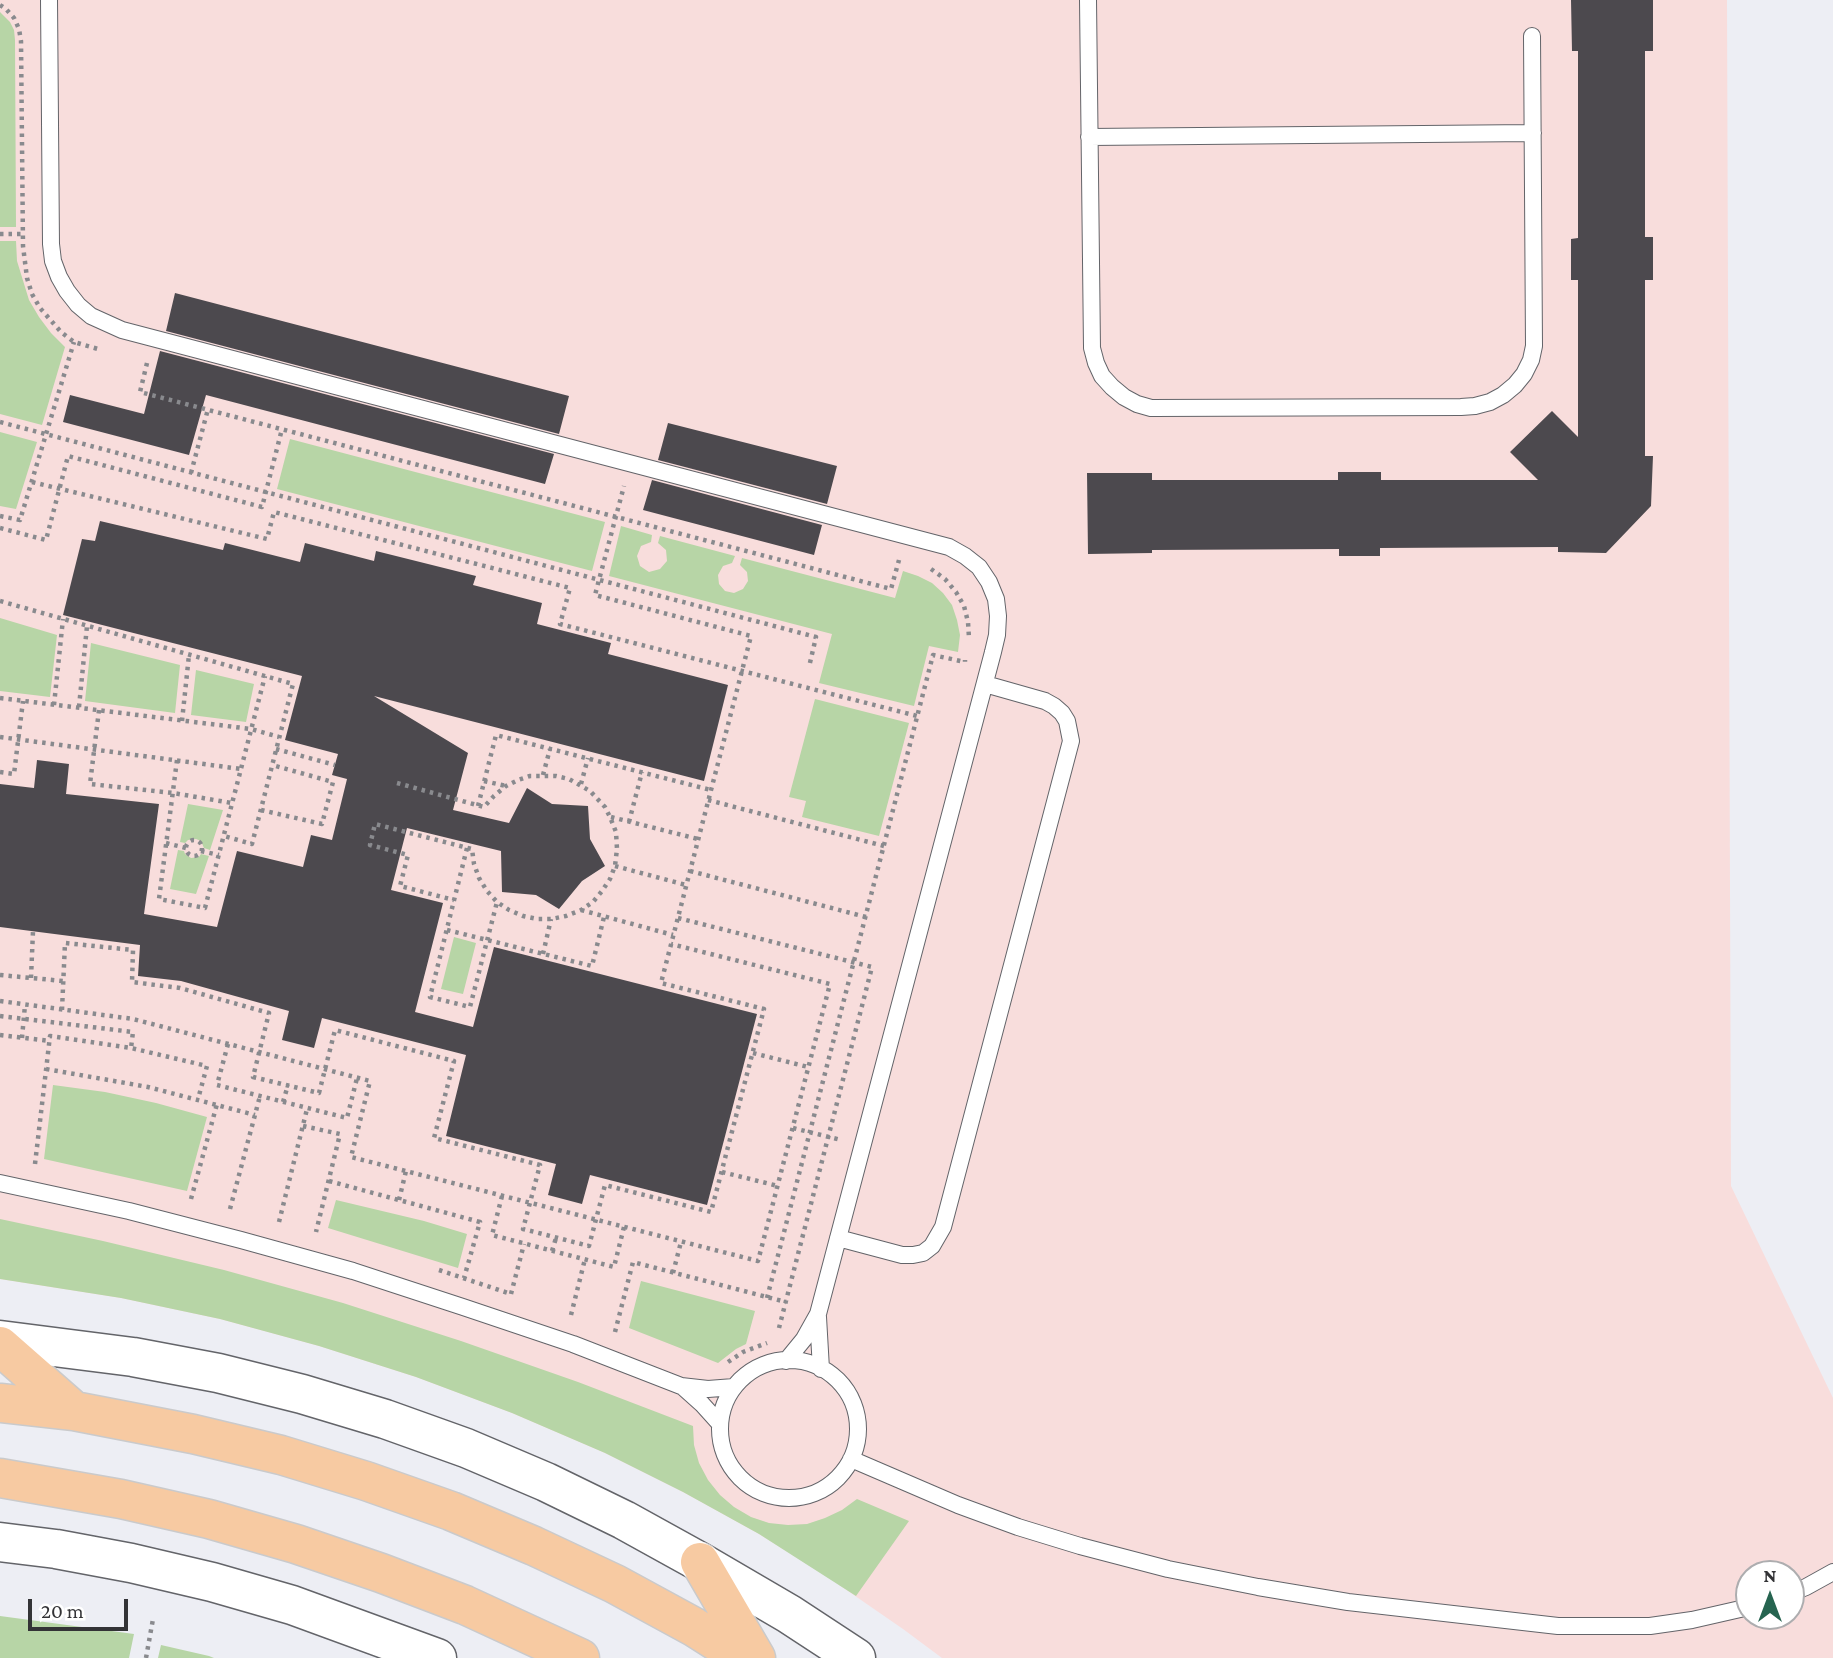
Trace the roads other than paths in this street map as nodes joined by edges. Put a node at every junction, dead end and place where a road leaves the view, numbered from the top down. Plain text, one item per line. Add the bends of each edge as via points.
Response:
1 (49, 0) edge
2 (1088, 0) edge
3 (1532, 36) dead end
4 (1533, 133) junction
5 (1089, 137) junction
6 (985, 684) junction
7 (0, 1183) edge
8 (838, 1238) junction
9 (818, 1314) junction
10 (0, 1340) edge
11 (0, 1346) edge
12 (786, 1361) junction
13 (821, 1369) junction
14 (681, 1385) junction
15 (734, 1387) junction
16 (0, 1403) edge
17 (74, 1411) junction
18 (720, 1424) junction
19 (851, 1459) junction
20 (0, 1478) edge
21 (0, 1542) edge
22 (700, 1562) junction
23 (1833, 1572) edge
24 (1805, 1587) edge
25 (1735, 1610) edge
26 (436, 1658) edge
27 (580, 1658) edge
28 (743, 1658) edge
29 (756, 1658) edge
30 (856, 1658) edge

1 - 6 lane via 53,261 67,291 91,316 122,330 949,547 979,567 996,599 997,635
2 - 5 lane
3 - 4 lane
4 - 5 lane
4 - 5 lane via 1534,346 1524,374 1503,395 1461,407 1166,410 1124,397 1102,376 1096,363 1092,348
6 - 8 lane
6 - 8 lane via 1054,706 1067,721 1071,741 947,1214 932,1246 913,1255
7 - 14 lane via 129,1211 353,1271
8 - 9 lane
9 - 12 lane
9 - 13 lane
10 - 22 street via 218,1373 385,1419 546,1482
11 - 17 highway
12 - 13 lane
12 - 15 lane via 757,1368
13 - 19 lane via 834,1377 852,1401 858,1430
14 - 15 lane
14 - 18 lane
15 - 18 lane
16 - 17 highway
17 - 28 highway via 281,1455 451,1511 615,1584
18 - 19 lane via 723,1450 735,1473 763,1493 780,1497 814,1493 829,1485
19 - 25 lane via 1018,1527 1156,1566 1258,1587 1558,1626 1650,1626
20 - 27 highway via 121,1499 296,1544 465,1605
21 - 26 street via 56,1549 212,1582 292,1605
22 - 29 highway
22 - 30 street
23 - 24 lane

